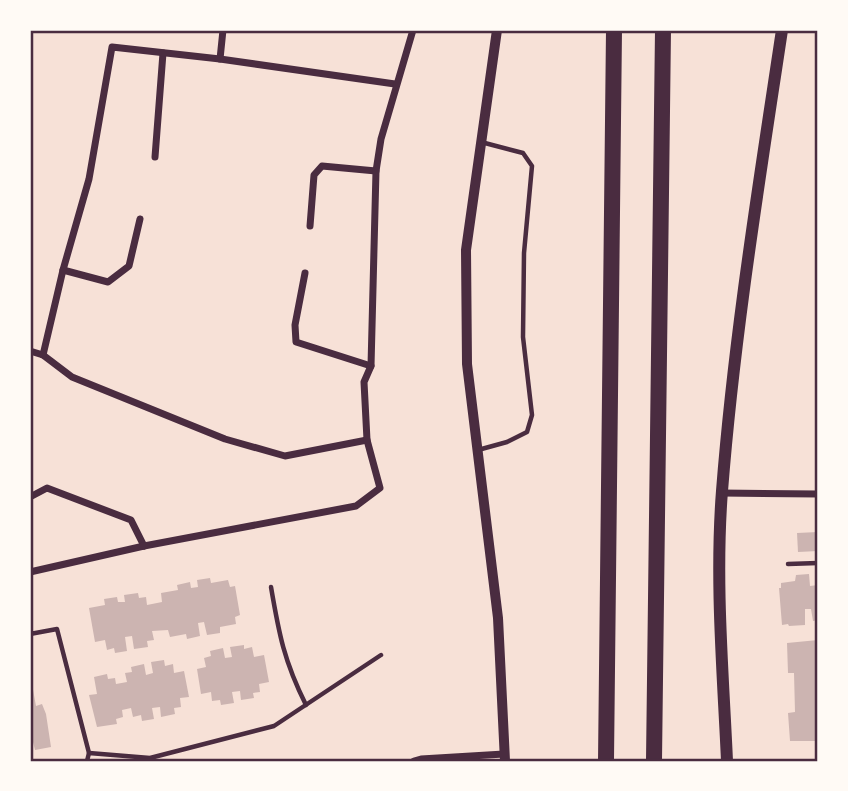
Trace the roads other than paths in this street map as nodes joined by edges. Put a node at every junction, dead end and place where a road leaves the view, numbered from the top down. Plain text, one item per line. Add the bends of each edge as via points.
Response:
1 (223, 30) edge
2 (412, 30) edge
3 (497, 30) edge
4 (614, 30) edge
5 (663, 30) edge
6 (782, 30) edge
7 (163, 53) junction
8 (220, 59) junction
9 (396, 84) junction
10 (481, 142) junction
11 (155, 157) dead end
12 (376, 171) junction
13 (141, 219) dead end
14 (310, 226) dead end
15 (63, 270) junction
16 (305, 272) dead end
17 (30, 351) edge
18 (43, 355) junction
19 (371, 366) junction
20 (367, 440) junction
21 (477, 450) junction
22 (721, 493) junction
23 (818, 494) edge
24 (30, 497) edge
25 (144, 546) junction
26 (818, 563) edge
27 (788, 564) dead end
28 (30, 572) edge
29 (271, 587) dead end
30 (30, 634) edge
31 (382, 655) dead end
32 (655, 691) junction
33 (306, 705) junction
34 (89, 753) junction
35 (504, 757) edge
36 (86, 761) edge
37 (414, 761) edge
38 (606, 761) edge
39 (654, 761) edge
40 (660, 761) edge
41 (727, 761) edge

1 - 8 street
2 - 9 street
3 - 10 street
4 - 38 highway
5 - 32 highway
6 - 22 main road via 744,280
7 - 8 street
7 - 11 street
7 - 15 street via 112,47 89,178
8 - 9 street
9 - 12 street
10 - 21 street via 466,250 467,364
10 - 21 lane via 523,153 532,166 523,337 532,415 527,432
12 - 14 street via 322,166 314,175
12 - 19 street
13 - 15 street via 129,267 108,282
15 - 18 street
16 - 19 street via 296,342
17 - 18 street
18 - 20 street via 72,377 225,439 285,456
19 - 20 street via 364,382
20 - 25 street via 380,488 356,506
21 - 35 street via 498,618
22 - 23 street
22 - 41 main road
24 - 25 street via 47,488 111,511 131,520
25 - 28 street
26 - 27 lane
29 - 33 lane via 289,672
30 - 34 lane via 57,629
31 - 33 lane
32 - 39 highway
32 - 40 highway
33 - 34 lane via 274,726 150,758
34 - 36 lane
35 - 37 street

